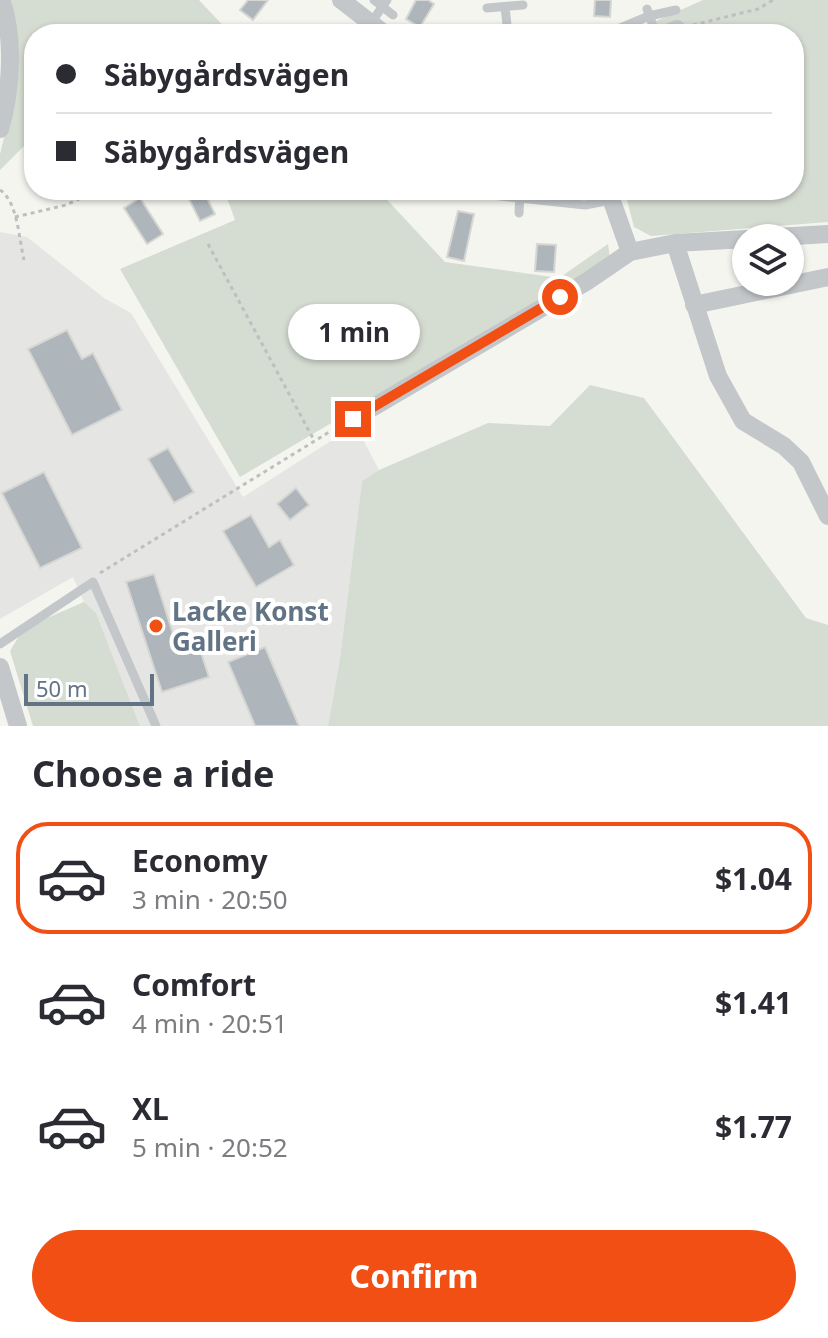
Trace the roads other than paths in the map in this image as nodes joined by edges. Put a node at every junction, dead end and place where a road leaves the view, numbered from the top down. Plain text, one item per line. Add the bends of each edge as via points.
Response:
1 (1, 0) edge
2 (341, 0) edge
3 (381, 2) edge
4 (523, 5) dead end
5 (505, 7) junction
6 (487, 8) dead end
7 (676, 10) dead end
8 (648, 12) junction
9 (393, 15) dead end
10 (373, 24) edge
11 (378, 24) edge
12 (507, 24) edge
13 (627, 24) edge
14 (652, 24) edge
15 (0, 129) edge
16 (520, 200) edge
17 (555, 200) edge
18 (598, 200) edge
19 (612, 200) edge
20 (519, 213) dead end
21 (828, 234) edge
22 (804, 235) edge
23 (732, 240) edge
24 (675, 243) junction
25 (630, 252) junction
26 (828, 277) edge
27 (694, 305) junction
28 (353, 419) road end
29 (828, 516) edge
30 (0, 644) edge
31 (0, 667) edge
32 (18, 726) edge
33 (156, 726) edge

1 - 15 street via 7,16 9,100
2 - 10 street
3 - 9 lane
3 - 11 lane
4 - 5 lane
5 - 6 lane
5 - 12 lane
7 - 8 lane
8 - 13 lane
8 - 14 lane
16 - 20 lane
17 - 18 lane via 585,205
19 - 25 street
21 - 22 street
23 - 24 street
24 - 25 street
24 - 27 street
25 - 28 street
26 - 27 street
27 - 29 street via 718,376 743,421 801,462
30 - 33 lane via 93,582
31 - 32 street

